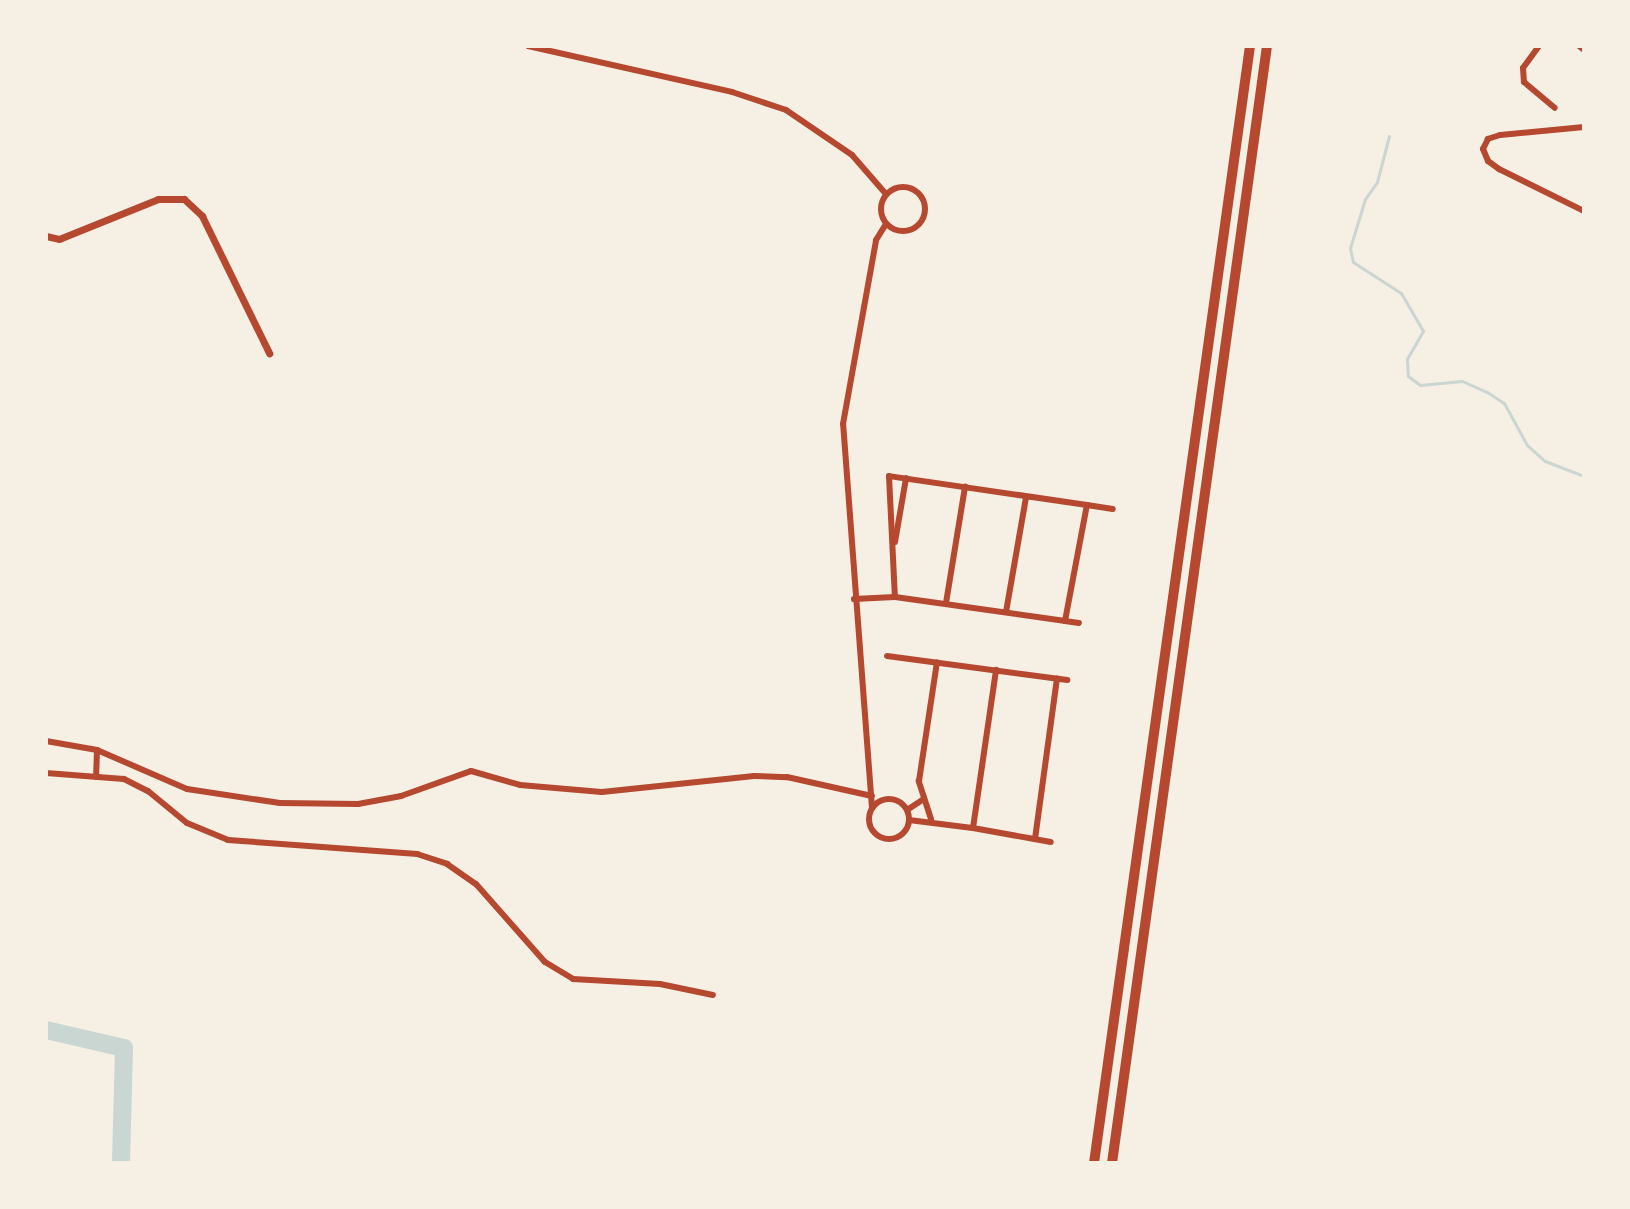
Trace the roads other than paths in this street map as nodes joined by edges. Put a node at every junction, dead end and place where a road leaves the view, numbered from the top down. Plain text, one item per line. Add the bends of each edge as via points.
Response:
1 (528, 46) edge
2 (1250, 46) edge
3 (1267, 46) edge
4 (1539, 46) edge
5 (1579, 46) edge
6 (1584, 50) edge
7 (1555, 108) dead end
8 (1584, 127) edge
9 (886, 194) junction
10 (1584, 211) edge
11 (886, 224) junction
12 (46, 236) edge
13 (269, 353) dead end
14 (878, 474) dead end
15 (889, 476) junction
16 (906, 478) junction
17 (965, 487) junction
18 (1026, 497) junction
19 (1087, 505) junction
20 (1113, 509) dead end
21 (893, 554) junction
22 (895, 597) junction
23 (854, 599) junction
24 (946, 603) junction
25 (1006, 612) junction
26 (1065, 621) junction
27 (1079, 623) dead end
28 (887, 656) dead end
29 (937, 662) junction
30 (996, 670) junction
31 (1057, 678) junction
32 (1067, 680) dead end
33 (46, 741) edge
34 (97, 750) junction
35 (46, 773) edge
36 (96, 777) junction
37 (872, 796) junction
38 (924, 799) junction
39 (872, 808) junction
40 (907, 810) junction
41 (931, 819) junction
42 (909, 820) junction
43 (973, 828) junction
44 (1035, 839) junction
45 (1051, 842) dead end
46 (713, 995) dead end
47 (1094, 1163) edge
48 (1112, 1163) edge

1 - 9 street via 732,92 786,110 852,155
2 - 47 highway
3 - 48 highway
4 - 7 street via 1523,68 1524,82
5 - 6 street
8 - 10 street via 1500,135 1488,139 1483,149 1499,169
9 - 11 street via 881,204
9 - 11 street via 911,188 922,197 925,210 911,230 897,231
11 - 23 street via 876,240 843,424
12 - 13 street via 59,239 158,199 184,199 195,207
14 - 15 street
15 - 16 street
15 - 21 street
16 - 17 street
16 - 21 street
17 - 18 street
17 - 24 street
18 - 19 street
18 - 25 street
19 - 20 street
19 - 26 street
21 - 22 street
22 - 23 street
22 - 24 street
23 - 37 street
24 - 25 street
25 - 26 street
26 - 27 street
28 - 29 street
29 - 30 street
29 - 38 street via 919,781
30 - 31 street
30 - 43 street
31 - 32 street
31 - 44 street
33 - 34 street
34 - 36 street
34 - 37 street via 187,789 280,803 358,804 401,796 471,771 520,785 602,792 787,777
35 - 36 street
36 - 46 street via 136,785 187,823 228,840 417,854 447,864 476,884 545,962 573,979 660,984
37 - 39 street
38 - 40 street
38 - 41 street
39 - 40 street via 890,799
39 - 42 street via 869,823 883,838 898,837
40 - 42 street
41 - 42 street
41 - 43 street
43 - 44 street
44 - 45 street

